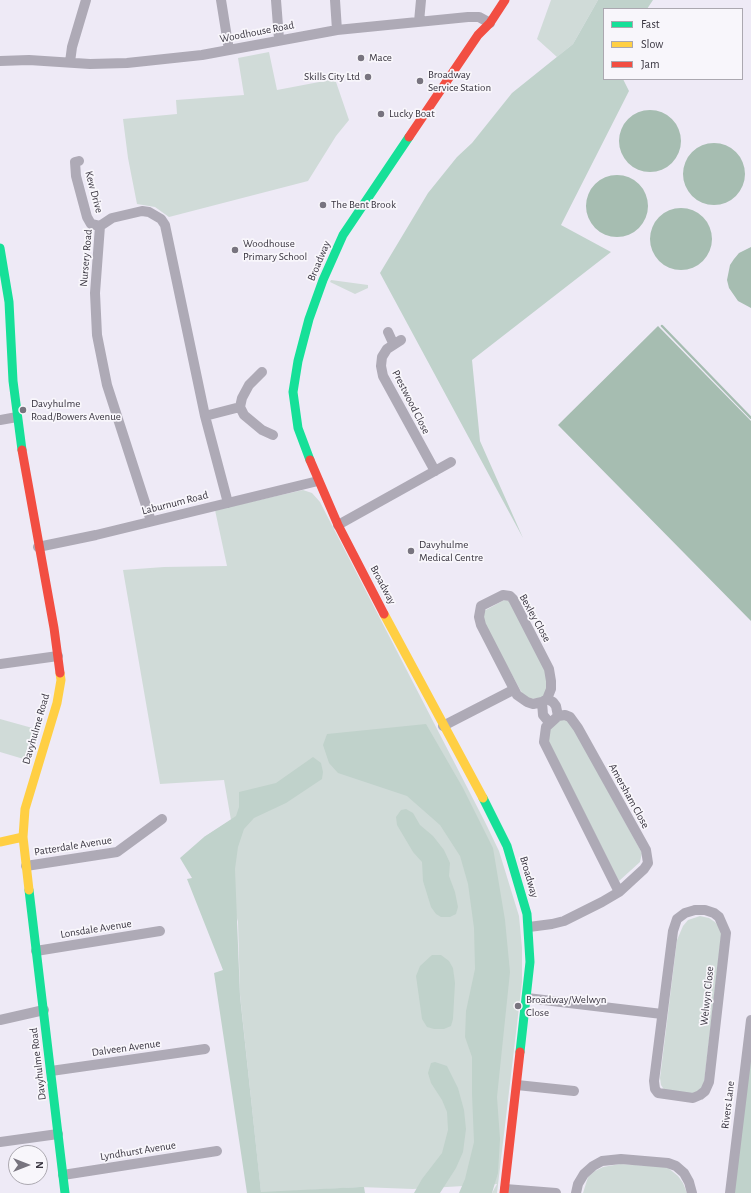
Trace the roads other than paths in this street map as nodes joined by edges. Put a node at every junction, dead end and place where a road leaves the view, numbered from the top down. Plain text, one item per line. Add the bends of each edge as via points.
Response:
1 (86, 0) edge
2 (221, 0) edge
3 (276, 0) edge
4 (335, 0) edge
5 (421, 0) edge
6 (505, 0) edge
7 (419, 22) junction
8 (490, 23) junction
9 (337, 30) junction
10 (279, 39) junction
11 (229, 50) junction
12 (0, 61) edge
13 (70, 62) junction
14 (79, 161) dead end
15 (100, 226) junction
16 (0, 248) edge
17 (388, 332) dead end
18 (262, 372) dead end
19 (240, 408) junction
20 (204, 416) junction
21 (17, 417) junction
22 (0, 420) edge
23 (273, 435) dead end
24 (451, 462) dead end
25 (435, 471) junction
26 (318, 481) junction
27 (228, 503) junction
28 (151, 521) junction
29 (338, 525) junction
30 (38, 547) junction
31 (58, 656) junction
32 (0, 664) edge
33 (513, 690) junction
34 (544, 701) junction
35 (551, 717) junction
36 (443, 726) junction
37 (162, 819) dead end
38 (23, 837) junction
39 (0, 842) edge
40 (26, 866) junction
41 (619, 892) junction
42 (529, 927) junction
43 (160, 931) dead end
44 (36, 951) junction
45 (527, 998) junction
46 (44, 1010) junction
47 (662, 1014) junction
48 (0, 1020) edge
49 (751, 1020) edge
50 (204, 1048) dead end
51 (51, 1071) junction
52 (517, 1085) junction
53 (574, 1091) dead end
54 (58, 1134) junction
55 (0, 1142) edge
56 (217, 1151) dead end
57 (63, 1175) junction
58 (505, 1191) edge
59 (65, 1193) edge
60 (556, 1193) edge
61 (576, 1193) edge
62 (692, 1193) edge
63 (730, 1193) edge

1 - 13 street
2 - 11 street
3 - 10 street
4 - 9 street
5 - 7 street
6 - 8 street
7 - 8 street, Woodhouse Road via 479,17
7 - 9 street, Woodhouse Road
8 - 26 street, Broadway via 478,35 378,185 355,215 322,282 298,361 293,392 298,428
9 - 10 street, Woodhouse Road
10 - 11 street, Woodhouse Road
11 - 13 street, Woodhouse Road via 127,63
12 - 13 street, Woodhouse Road
14 - 15 street, Kew Drive via 75,162 76,176 87,217 91,224
15 - 20 street, Nursery Road via 112,218 142,211 155,215 164,225
15 - 28 street, Nursery Road via 95,313 101,360
16 - 21 street, Davyhulme Road via 9,302
17 - 25 street, Prestwood Close via 397,341 382,357 383,376
18 - 19 street via 249,385
19 - 20 street
19 - 23 street via 244,415 262,430
20 - 27 street, Nursery Road
21 - 22 street
21 - 30 street, Davyhulme Road
24 - 25 street
25 - 29 street
26 - 27 street, Laburnum Road
26 - 29 street, Broadway
27 - 28 street, Laburnum Road
28 - 30 street, Laburnum Road
29 - 36 street, Broadway
30 - 31 street, Davyhulme Road
31 - 32 street
31 - 38 street, Davyhulme Road via 60,692 26,809
33 - 34 street, Bexley Close via 522,699 533,704
33 - 34 street, Bexley Close via 479,618 484,604 503,595 513,599 549,669 551,681
33 - 36 street
34 - 35 street, Bexley Close
34 - 35 street via 556,706
35 - 41 street via 545,730 544,742
35 - 41 street, Amersham Close via 570,717 578,728 648,857 644,869
36 - 42 street, Broadway via 507,846
37 - 40 street, Patterdale Avenue via 117,852
38 - 39 street
38 - 40 street, Davyhulme Road
40 - 44 street, Davyhulme Road
41 - 42 street, Amersham Close via 564,921
42 - 45 street, Broadway
43 - 44 street, Lonsdale Avenue
44 - 46 street, Davyhulme Road
45 - 47 street
45 - 52 street, Broadway
46 - 48 street
46 - 51 street, Davyhulme Road
47 - 47 street, Welwyn Close via 673,931 677,919 695,910 714,913 719,917 726,933 709,1082 705,1091 693,1098 663,1095 655,1089
49 - 63 street, Rivers Lane
50 - 51 street, Dalveen Avenue
51 - 54 street, Davyhulme Road
52 - 53 street
52 - 58 street, Broadway
54 - 55 street
54 - 57 street, Davyhulme Road
56 - 57 street, Lyndhurst Avenue
57 - 59 street, Davyhulme Road
58 - 60 street
61 - 62 street via 584,1174 593,1166 602,1161 620,1159 676,1166 684,1173

